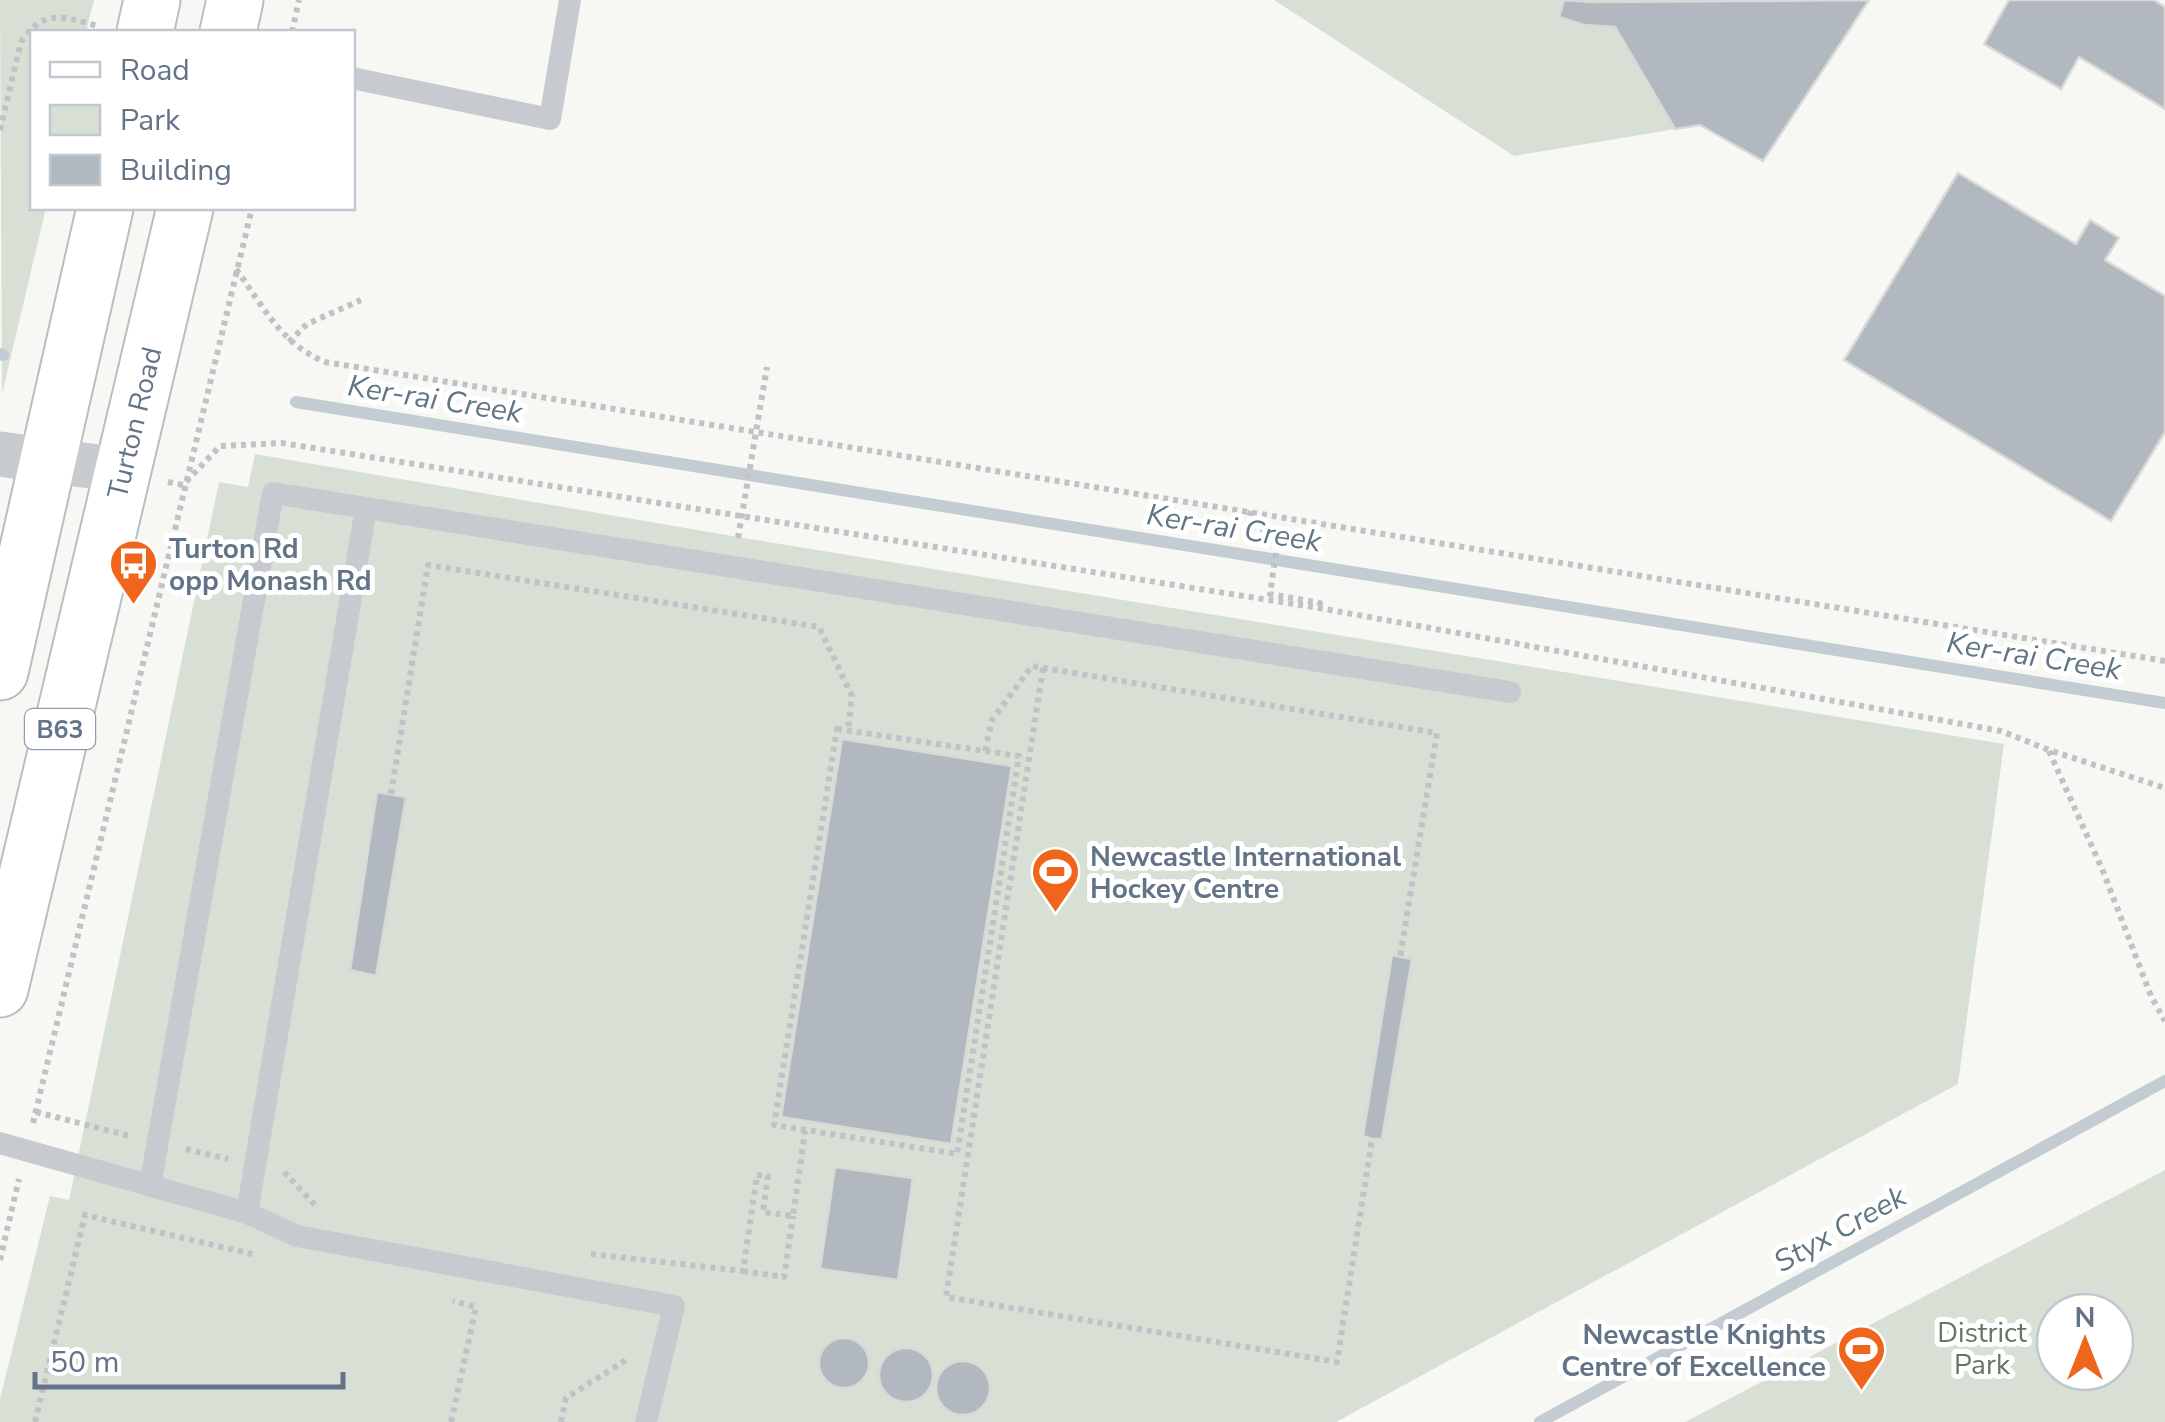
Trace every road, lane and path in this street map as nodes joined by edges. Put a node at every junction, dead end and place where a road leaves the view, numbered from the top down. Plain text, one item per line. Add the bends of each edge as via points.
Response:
1 (235, 0) edge
2 (300, 0) edge
3 (570, 0) edge
4 (136, 21) edge
5 (31, 30) edge
6 (228, 30) edge
7 (292, 30) edge
8 (30, 31) edge
9 (355, 79) edge
10 (0, 130) edge
11 (105, 210) edge
12 (186, 210) edge
13 (251, 210) edge
14 (236, 269) junction
15 (361, 300) dead end
16 (289, 342) junction
17 (767, 367) dead end
18 (755, 432) junction
19 (220, 446) dead end
20 (24, 457) edge
21 (121, 470) junction
22 (743, 504) dead end
23 (366, 508) junction
24 (1250, 511) junction
25 (1319, 608) junction
26 (2165, 662) edge
27 (1042, 668) junction
28 (0, 672) edge
29 (1510, 692) dead end
30 (848, 731) junction
31 (923, 742) junction
32 (2049, 750) junction
33 (985, 751) junction
34 (920, 752) dead end
35 (2165, 788) edge
36 (391, 794) dead end
37 (1400, 957) dead end
38 (0, 988) edge
39 (2165, 1021) edge
40 (36, 1112) junction
41 (805, 1130) junction
42 (1372, 1139) dead end
43 (0, 1143) edge
44 (159, 1143) junction
45 (26, 1151) junction
46 (255, 1165) junction
47 (150, 1186) junction
48 (247, 1213) junction
49 (325, 1216) dead end
50 (793, 1216) junction
51 (589, 1254) dead end
52 (272, 1258) dead end
53 (0, 1260) edge
54 (744, 1270) junction
55 (439, 1298) dead end
56 (639, 1298) junction
57 (36, 1422) edge
58 (452, 1422) edge
59 (560, 1422) edge
60 (646, 1422) edge

1 - 6 main road
2 - 7 path
3 - 9 lane via 550,119
4 - 5 path via 47,18
8 - 10 path via 21,42
11 - 20 main road
12 - 21 main road, Turton Road / B63
13 - 14 path
14 - 16 path
14 - 40 path
15 - 16 path via 308,324
16 - 18 path via 325,362
17 - 18 path
18 - 22 path
18 - 24 path
19 - 25 path via 282,443
20 - 21 street
20 - 28 main road
21 - 38 main road, Turton Road / B63
23 - 29 lane
23 - 44 lane via 273,493
23 - 46 lane
24 - 25 path via 1247,527 1279,532 1270,594 1320,603
24 - 26 path
25 - 32 path via 2001,730
27 - 33 path via 1032,666 992,720
27 - 37 path via 1437,733
27 - 42 path via 946,1297 1337,1362
30 - 31 path
30 - 36 path via 852,696 818,627 428,566
30 - 41 path via 837,729 774,1125
31 - 33 path
31 - 34 path
32 - 35 path
32 - 39 path
33 - 41 path via 1019,756 957,1154
40 - 44 path
40 - 45 path
41 - 50 path
43 - 45 lane
44 - 46 path
44 - 47 lane
45 - 47 lane
45 - 53 path
46 - 48 lane
46 - 49 path via 288,1173
47 - 48 lane
48 - 56 lane via 296,1236
50 - 54 path via 784,1277
50 - 54 path via 763,1212 768,1176 757,1175
51 - 54 path
52 - 57 path via 85,1215
55 - 58 path via 476,1306
56 - 59 path via 630,1358 566,1398
56 - 60 lane via 674,1306

